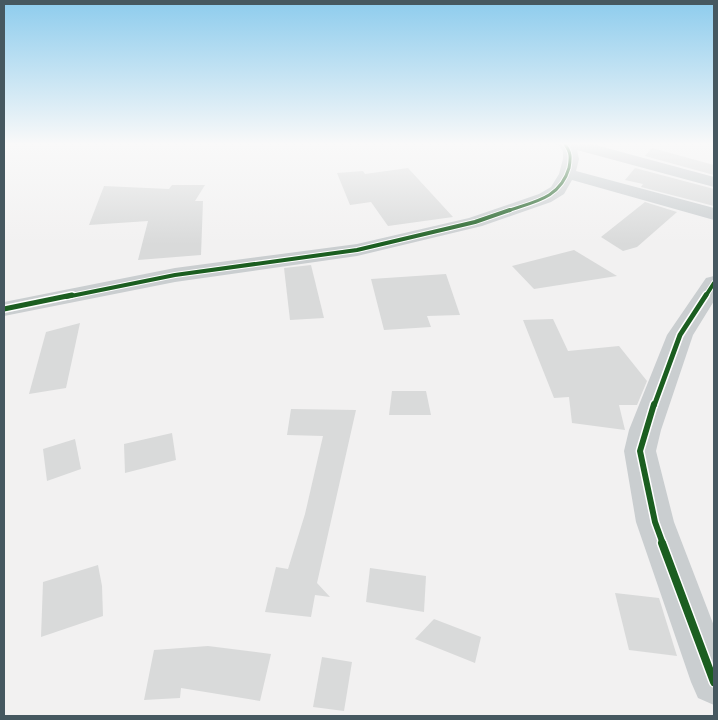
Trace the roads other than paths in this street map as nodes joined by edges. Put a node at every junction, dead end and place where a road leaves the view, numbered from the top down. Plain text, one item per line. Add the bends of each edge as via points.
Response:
1 (566, 177) edge
2 (577, 177) edge
3 (694, 177) edge
4 (714, 182) edge
5 (714, 214) edge
6 (714, 283) edge
7 (4, 309) edge
8 (714, 682) edge

1 - 7 street via 558,190 545,198 475,222 357,250 175,275
2 - 5 street
3 - 4 street
6 - 8 street via 680,336 644,430 640,451 655,522 670,569

